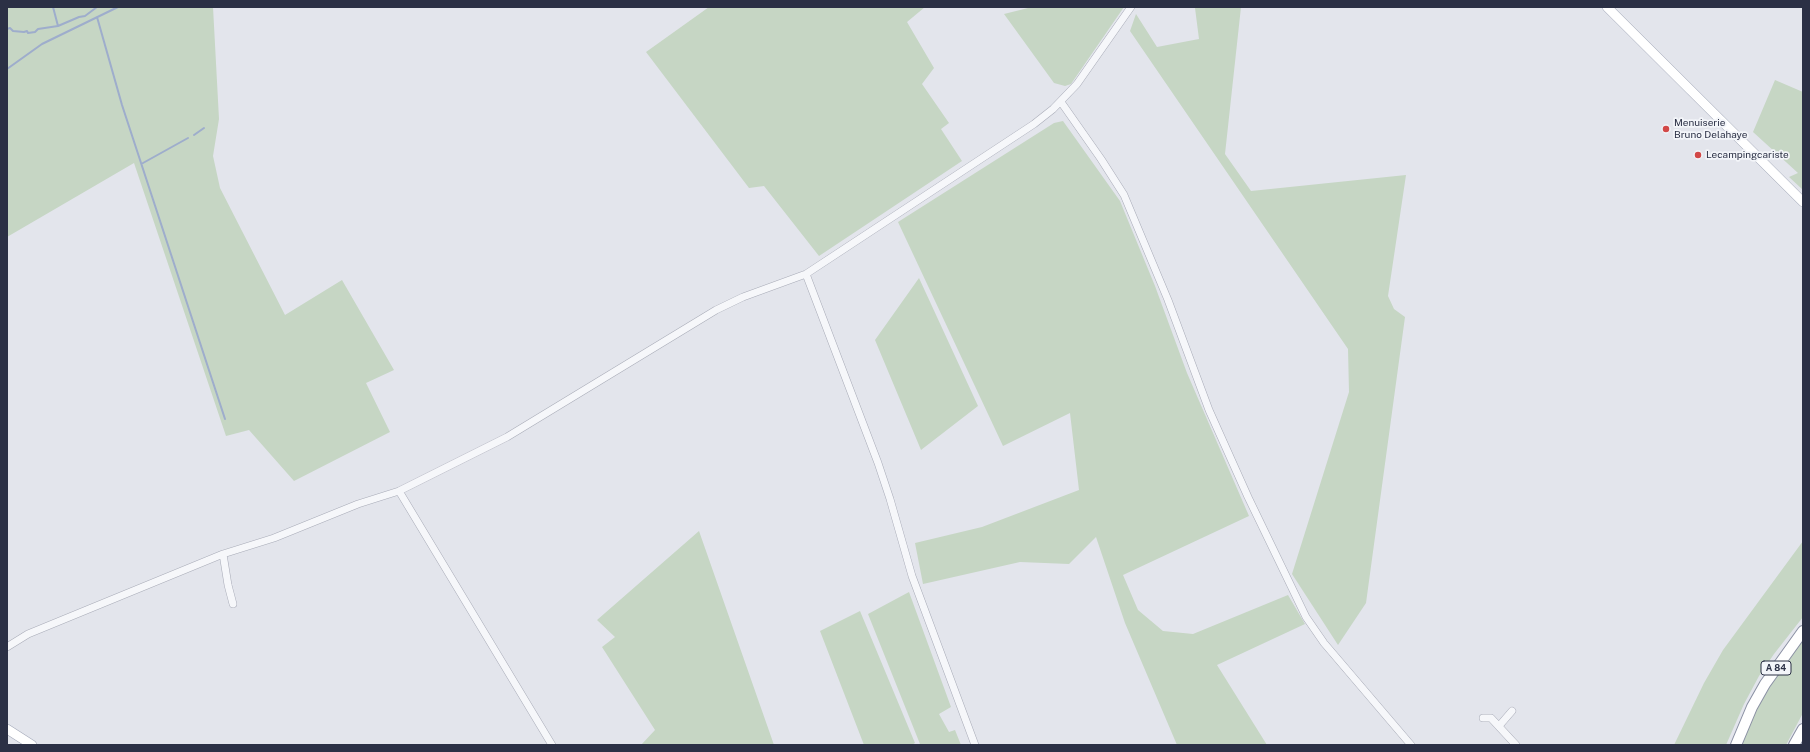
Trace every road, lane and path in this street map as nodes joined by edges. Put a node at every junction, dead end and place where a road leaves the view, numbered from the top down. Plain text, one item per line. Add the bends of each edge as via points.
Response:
1 (1131, 7) edge
2 (1607, 7) edge
3 (1061, 102) junction
4 (1803, 202) edge
5 (806, 274) junction
6 (399, 491) junction
7 (223, 554) junction
8 (233, 604) dead end
9 (1803, 631) edge
10 (7, 647) edge
11 (1512, 711) dead end
12 (1483, 718) dead end
13 (1499, 726) junction
14 (7, 729) edge
15 (1803, 729) edge
16 (7, 735) edge
17 (25, 745) edge
18 (32, 745) edge
19 (552, 745) edge
20 (975, 745) edge
21 (1410, 745) edge
22 (1516, 745) edge
23 (1736, 745) edge
24 (1794, 745) edge

1 - 3 street via 1077,84
2 - 4 main road
3 - 5 street via 1034,124
3 - 21 street via 1124,195 1168,300 1209,410 1306,616 1324,643
5 - 6 street via 716,310 507,437
5 - 20 street via 878,463 912,576
6 - 7 street via 358,504 274,538
6 - 19 street
7 - 8 street
7 - 10 street via 28,634
9 - 23 highway, A 84 via 1765,684
11 - 13 street
12 - 13 street via 1491,718
13 - 22 street
14 - 18 main road
15 - 24 highway
16 - 17 main road

